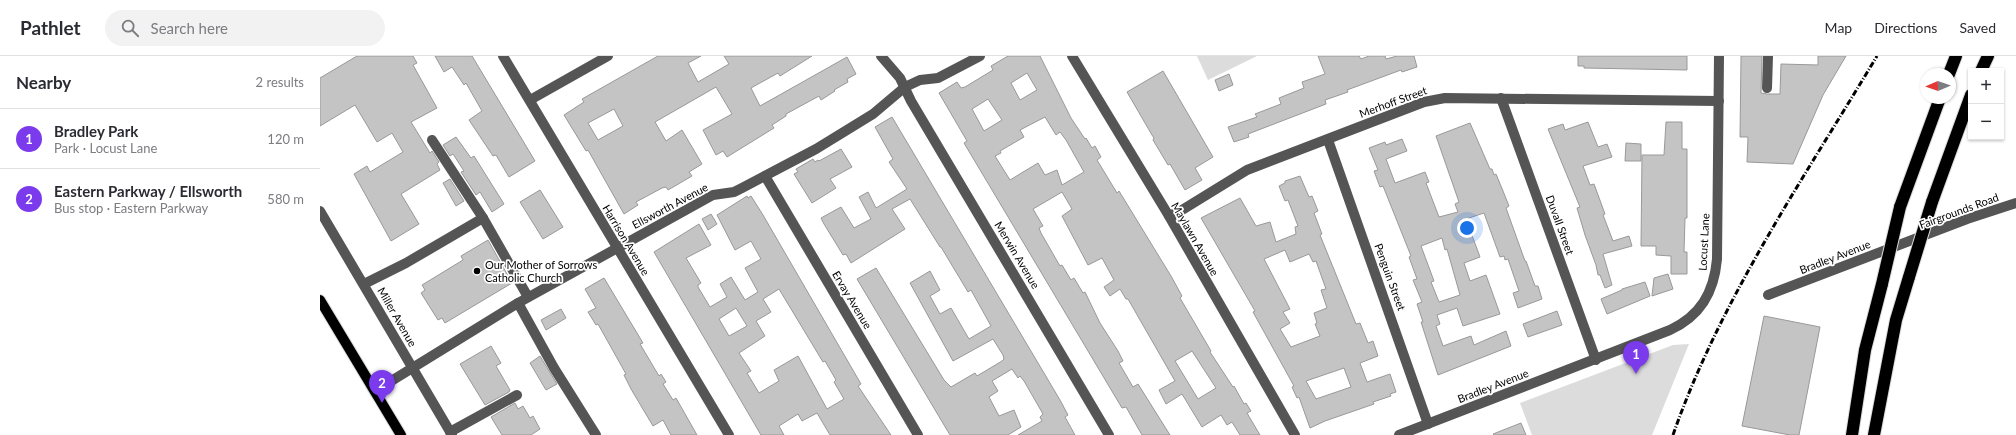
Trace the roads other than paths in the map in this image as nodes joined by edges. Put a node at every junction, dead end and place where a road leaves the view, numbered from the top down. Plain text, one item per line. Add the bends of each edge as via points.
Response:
1 (503, 56) edge
2 (608, 56) edge
3 (881, 56) edge
4 (980, 56) edge
5 (1072, 56) edge
6 (1719, 56) edge
7 (1768, 56) edge
8 (1956, 56) edge
9 (1988, 56) edge
10 (1951, 68) edge
11 (1982, 68) edge
12 (905, 87) junction
13 (1767, 88) dead end
14 (1501, 98) junction
15 (530, 100) junction
16 (1718, 101) junction
17 (1968, 103) edge
18 (1938, 104) edge
19 (432, 140) dead end
20 (1328, 140) junction
21 (765, 176) junction
22 (2016, 203) edge
23 (320, 211) edge
24 (1169, 216) junction
25 (483, 218) junction
26 (1910, 242) joint
27 (617, 248) junction
28 (364, 284) junction
29 (1768, 295) dead end
30 (528, 297) junction
31 (320, 300) edge
32 (518, 303) junction
33 (1596, 360) junction
34 (413, 369) junction
35 (375, 391) junction
36 (517, 395) dead end
37 (1428, 424) junction
38 (451, 434) edge
39 (401, 435) edge
40 (596, 435) edge
41 (729, 435) edge
42 (918, 435) edge
43 (1109, 435) edge
44 (1295, 435) edge
45 (1399, 435) edge
46 (1852, 435) edge
47 (1874, 435) edge

1 - 15 street, Harrison Avenue
2 - 15 street
3 - 12 street, Merwin Avenue
4 - 12 street, Ellsworth Avenue via 938,78 920,80
5 - 24 street, Maylawn Avenue
6 - 16 street, Locust Lane
7 - 13 street
8 - 10 highway
9 - 11 highway
12 - 21 street, Ellsworth Avenue via 873,114
12 - 43 street, Merwin Avenue
14 - 16 street, Merhoff Street
14 - 20 street, Merhoff Street via 1444,98 1424,102
14 - 33 street, Duvall Street
15 - 27 street, Harrison Avenue
16 - 33 street, Locust Lane via 1718,251 1717,267 1710,290 1700,308 1683,324
17 - 47 highway, bridge via 1932,202 1896,320
18 - 46 highway, bridge via 1900,207 1865,350
19 - 25 street
20 - 24 street, Merhoff Street via 1247,170
20 - 37 street, Penguin Street
21 - 27 street, Ellsworth Avenue via 734,192 713,195
21 - 42 street, Ervay Avenue
22 - 26 street, Fairgrounds Road
23 - 28 street, Miller Avenue
24 - 44 street, Maylawn Avenue
25 - 28 street via 406,263
25 - 30 street
26 - 29 street, Bradley Avenue
27 - 30 street, Ellsworth Avenue
27 - 41 street, Harrison Avenue
28 - 34 street, Miller Avenue
30 - 32 street, Ellsworth Avenue
31 - 35 main road
32 - 34 street, Ellsworth Avenue
32 - 40 street via 554,368
33 - 37 street, Bradley Avenue
34 - 35 street, Ellsworth Avenue
34 - 38 street, Miller Avenue
35 - 39 main road
36 - 38 street
37 - 45 street, Bradley Avenue

